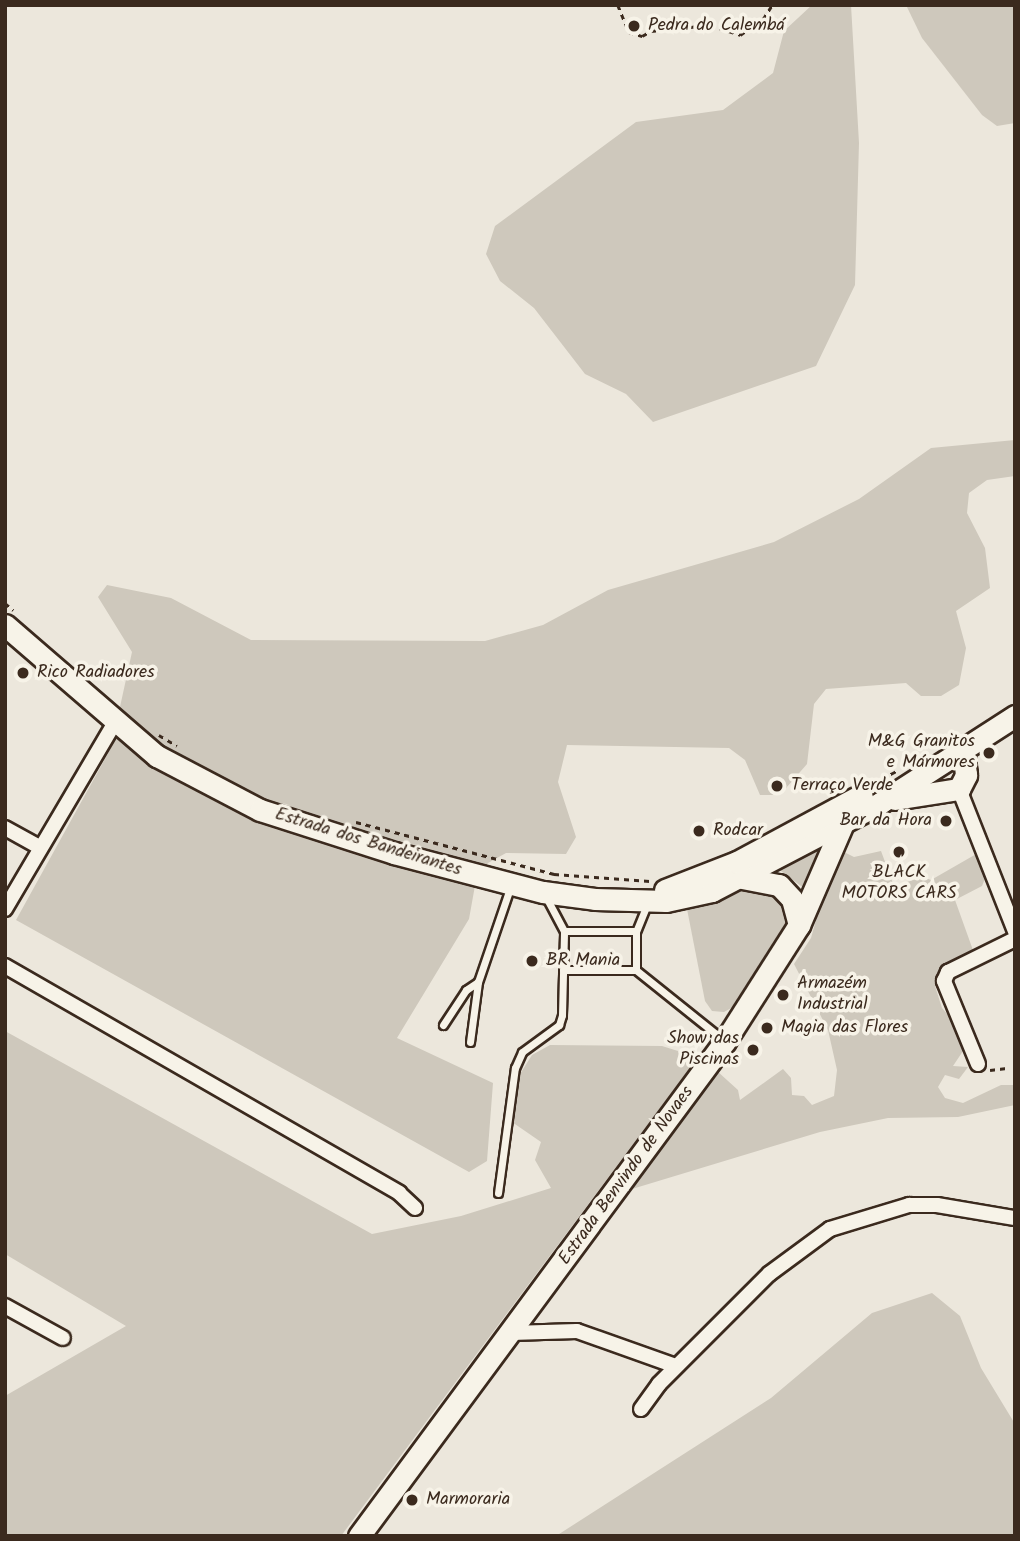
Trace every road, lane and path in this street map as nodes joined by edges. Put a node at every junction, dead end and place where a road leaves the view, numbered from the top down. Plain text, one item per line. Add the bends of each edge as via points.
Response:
1 (618, 5) edge
2 (772, 5) edge
3 (5, 603) edge
4 (10, 619) edge
5 (1015, 716) edge
6 (116, 722) junction
7 (149, 728) dead end
8 (180, 748) dead end
9 (963, 748) junction
10 (907, 765) dead end
11 (959, 789) junction
12 (871, 794) junction
13 (348, 821) dead end
14 (842, 824) junction
15 (5, 828) edge
16 (39, 847) junction
17 (740, 878) junction
18 (660, 881) dead end
19 (512, 884) junction
20 (544, 892) junction
21 (622, 900) junction
22 (648, 902) junction
23 (5, 909) edge
24 (799, 925) junction
25 (564, 931) junction
26 (636, 931) junction
27 (1015, 931) edge
28 (1015, 939) edge
29 (5, 966) edge
30 (564, 970) junction
31 (636, 970) junction
32 (478, 982) junction
33 (443, 1025) dead end
34 (725, 1041) junction
35 (470, 1042) dead end
36 (978, 1064) joint
37 (1007, 1068) dead end
38 (498, 1194) dead end
39 (415, 1209) dead end
40 (1015, 1218) edge
41 (9, 1313) edge
42 (511, 1333) junction
43 (63, 1338) dead end
44 (676, 1366) junction
45 (641, 1409) dead end
46 (359, 1536) edge

1 - 2 path via 629,32 642,36 710,25 740,35 763,19
3 - 4 path
4 - 6 main road, Estrada dos Bandeirantes
5 - 9 main road, Estrada dos Bandeirantes
6 - 16 street
6 - 19 main road, Estrada dos Bandeirantes via 157,756 260,810
7 - 8 path
9 - 11 main road via 967,775
9 - 12 main road, Estrada dos Bandeirantes via 947,764
10 - 12 path
11 - 12 main road
11 - 27 street
12 - 14 main road, Estrada dos Bandeirantes
12 - 21 main road, Estrada dos Bandeirantes via 702,878
13 - 18 path via 554,874
14 - 17 main road, Estrada dos Bandeirantes
14 - 24 main road, Estrada Benvindo de Novaes
15 - 16 street
16 - 23 street
17 - 22 main road, Estrada dos Bandeirantes via 688,898
17 - 24 main road via 757,877 779,885 792,899
19 - 20 main road, Estrada dos Bandeirantes
19 - 32 lane
20 - 21 main road, Estrada dos Bandeirantes
20 - 25 lane
21 - 22 main road, Estrada dos Bandeirantes
22 - 26 lane
24 - 34 main road, Estrada Benvindo de Novaes
25 - 26 lane
25 - 30 lane
26 - 31 lane
28 - 36 street via 948,972 944,981
29 - 39 street via 398,1193
30 - 31 lane
30 - 38 lane via 559,1025 534,1041 515,1068
31 - 34 lane
32 - 33 lane via 466,990
32 - 35 lane
34 - 42 main road, Estrada Benvindo de Novaes
36 - 37 path via 989,1070
40 - 44 street via 916,1205 830,1229 769,1273
41 - 43 street
42 - 44 street via 577,1331
42 - 46 main road, Estrada Benvindo de Novaes
44 - 45 street

